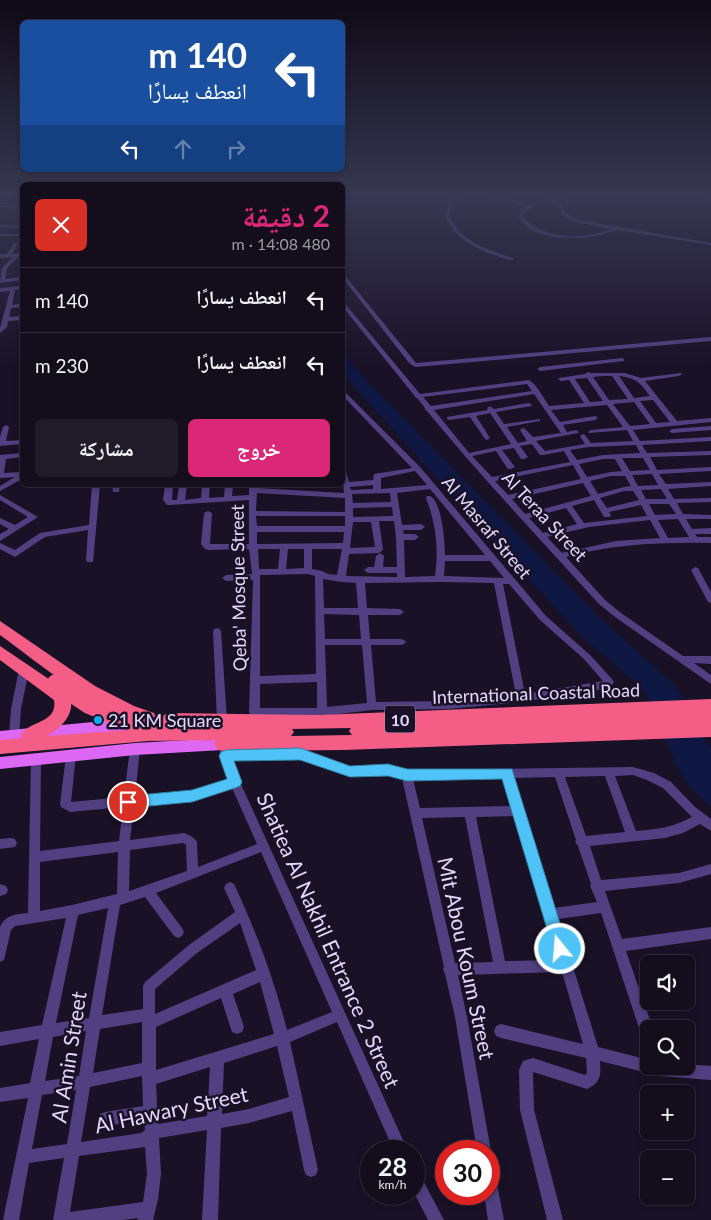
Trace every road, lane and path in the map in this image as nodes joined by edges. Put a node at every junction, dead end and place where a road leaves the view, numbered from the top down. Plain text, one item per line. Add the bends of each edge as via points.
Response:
1 (10, 253) edge
2 (20, 253) edge
3 (496, 253) edge
4 (20, 254) edge
5 (0, 256) edge
6 (8, 256) junction
7 (511, 259) dead end
8 (12, 261) junction
9 (20, 261) edge
10 (2, 272) edge
11 (345, 277) edge
12 (20, 279) edge
13 (1, 280) edge
14 (20, 288) edge
15 (13, 289) junction
16 (0, 290) edge
17 (20, 305) edge
18 (9, 306) junction
19 (345, 306) edge
20 (20, 318) edge
21 (6, 319) junction
22 (0, 331) edge
23 (711, 339) edge
24 (622, 360) dead end
25 (582, 364) junction
26 (540, 369) dead end
27 (614, 374) junction
28 (679, 374) dead end
29 (590, 376) junction
30 (571, 378) junction
31 (561, 379) dead end
32 (640, 380) junction
33 (537, 392) junction
34 (345, 394) edge
35 (417, 396) junction
36 (655, 398) junction
37 (485, 400) junction
38 (634, 400) junction
39 (608, 402) junction
40 (587, 404) junction
41 (529, 405) dead end
42 (427, 408) junction
43 (548, 408) junction
44 (492, 411) junction
45 (472, 414) junction
46 (449, 418) dead end
47 (595, 418) junction
48 (538, 420) dead end
49 (711, 420) edge
50 (558, 424) junction
51 (675, 424) junction
52 (654, 425) junction
53 (502, 426) junction
54 (6, 427) dead end
55 (628, 428) junction
56 (711, 428) edge
57 (523, 430) dead end
58 (604, 430) junction
59 (592, 432) dead end
60 (672, 432) dead end
61 (565, 434) junction
62 (487, 438) dead end
63 (711, 439) edge
64 (531, 441) junction
65 (20, 442) edge
66 (1, 443) edge
67 (638, 443) junction
68 (516, 445) junction
69 (589, 445) junction
70 (498, 449) junction
71 (566, 449) junction
72 (711, 454) edge
73 (20, 455) edge
74 (467, 455) junction
75 (524, 456) dead end
76 (645, 456) junction
77 (2, 457) edge
78 (618, 457) junction
79 (575, 462) junction
80 (511, 467) dead end
81 (416, 469) junction
82 (711, 469) edge
83 (654, 471) junction
84 (626, 473) junction
85 (20, 475) edge
86 (0, 476) edge
87 (20, 476) edge
88 (490, 480) junction
89 (585, 480) junction
90 (345, 482) edge
91 (376, 482) junction
92 (711, 484) edge
93 (432, 486) junction
94 (662, 486) junction
95 (96, 487) edge
96 (169, 487) edge
97 (183, 487) edge
98 (206, 487) edge
99 (229, 487) edge
100 (634, 488) junction
101 (0, 489) edge
102 (252, 491) edge
103 (348, 491) junction
104 (378, 491) junction
105 (394, 491) junction
106 (596, 496) junction
107 (0, 497) edge
108 (430, 498) dead end
109 (506, 498) junction
110 (228, 499) junction
111 (205, 500) junction
112 (711, 500) edge
113 (671, 501) junction
114 (181, 502) junction
115 (642, 502) junction
116 (396, 504) junction
117 (568, 504) junction
118 (605, 511) junction
119 (252, 513) junction
120 (348, 513) junction
121 (208, 514) dead end
122 (680, 516) junction
123 (523, 517) junction
124 (711, 517) edge
125 (398, 518) junction
126 (651, 518) junction
127 (375, 519) junction
128 (0, 522) edge
129 (611, 522) junction
130 (581, 526) junction
131 (92, 527) junction
132 (421, 527) dead end
133 (15, 529) junction
134 (252, 529) junction
135 (347, 529) junction
136 (711, 531) edge
137 (400, 532) junction
138 (541, 536) junction
139 (691, 536) junction
140 (415, 537) dead end
141 (0, 538) edge
142 (665, 540) junction
143 (711, 540) edge
144 (0, 546) edge
145 (284, 546) junction
146 (308, 546) junction
147 (253, 547) junction
148 (345, 549) junction
149 (380, 556) dead end
150 (560, 556) junction
151 (442, 558) junction
152 (493, 558) junction
153 (90, 560) dead end
154 (368, 570) dead end
155 (378, 570) junction
156 (401, 570) junction
157 (695, 570) dead end
158 (282, 571) junction
159 (308, 571) junction
160 (319, 573) junction
161 (256, 574) junction
162 (226, 578) dead end
163 (341, 579) junction
164 (439, 579) junction
165 (360, 580) junction
166 (402, 580) junction
167 (498, 580) junction
168 (511, 581) junction
169 (711, 600) edge
170 (320, 611) junction
171 (363, 612) junction
172 (400, 612) dead end
173 (0, 627) edge
174 (217, 631) dead end
175 (0, 641) edge
176 (320, 642) junction
177 (366, 642) junction
178 (401, 642) dead end
179 (0, 652) edge
180 (680, 659) junction
181 (711, 660) edge
182 (24, 669) junction
183 (321, 678) junction
184 (257, 680) junction
185 (711, 680) edge
186 (521, 698) junction
187 (372, 706) junction
188 (711, 709) edge
189 (322, 712) junction
190 (254, 716) junction
191 (151, 718) junction
192 (222, 720) junction
193 (635, 727) junction
194 (711, 730) edge
195 (208, 732) junction
196 (17, 738) edge
197 (0, 747) edge
198 (135, 749) junction
199 (225, 750) junction
200 (71, 755) junction
201 (36, 759) junction
202 (0, 763) edge
203 (507, 773) junction
204 (559, 773) junction
205 (609, 773) junction
206 (407, 775) junction
207 (235, 782) junction
208 (128, 802) junction
209 (65, 804) joint
210 (517, 811) junction
211 (470, 812) junction
212 (415, 813) junction
213 (700, 818) junction
214 (711, 826) edge
215 (632, 836) junction
216 (581, 842) junction
217 (264, 846) junction
218 (124, 847) junction
219 (36, 857) junction
220 (711, 869) edge
221 (193, 874) junction
222 (596, 886) junction
223 (230, 888) dead end
224 (147, 890) junction
225 (119, 899) junction
226 (604, 907) junction
227 (74, 911) junction
228 (242, 914) junction
229 (550, 914) junction
230 (34, 917) junction
231 (178, 932) dead end
232 (711, 933) edge
233 (2, 938) edge
234 (617, 946) junction
235 (0, 956) edge
236 (566, 966) junction
237 (500, 967) junction
238 (449, 969) junction
239 (263, 974) junction
240 (225, 990) junction
241 (339, 1015) junction
242 (149, 1019) junction
243 (643, 1020) edge
244 (94, 1024) junction
245 (237, 1027) dead end
246 (501, 1031) dead end
247 (46, 1033) junction
248 (283, 1038) junction
249 (0, 1039) edge
250 (593, 1054) junction
251 (217, 1058) junction
252 (640, 1063) edge
253 (695, 1071) edge
254 (711, 1073) edge
255 (149, 1074) junction
256 (83, 1082) junction
257 (36, 1090) junction
258 (0, 1095) edge
259 (297, 1102) junction
260 (150, 1112) junction
261 (105, 1119) dead end
262 (216, 1122) junction
263 (151, 1134) junction
264 (396, 1140) edge
265 (482, 1140) edge
266 (73, 1151) junction
267 (23, 1157) junction
268 (312, 1170) dead end
269 (425, 1199) edge
270 (493, 1205) edge
271 (146, 1214) edge
272 (11, 1220) edge
273 (61, 1220) edge
274 (66, 1220) edge
275 (210, 1220) edge
276 (436, 1220) edge
277 (496, 1220) edge
278 (555, 1220) edge

1 - 6 street
2 - 6 street
3 - 7 street
4 - 8 street
5 - 6 street
8 - 9 street
8 - 10 street
10 - 13 street
11 - 23 street via 411,362 416,364
12 - 13 street
14 - 15 street
15 - 16 street
15 - 18 street
17 - 18 street
18 - 21 street
19 - 35 street, Al Teraa Street
20 - 21 street
21 - 22 street
24 - 25 street
25 - 26 street
25 - 29 street
27 - 29 street
27 - 32 street
27 - 38 street
28 - 32 street
29 - 30 street
29 - 39 street
30 - 31 street
30 - 40 street
32 - 36 street
33 - 35 street via 530,382 524,381
33 - 37 street
33 - 43 street
34 - 81 street, Al Masraf Street
35 - 42 street, Al Teraa Street
36 - 38 street
36 - 51 street
37 - 42 street
37 - 44 street
38 - 39 street
38 - 52 street
39 - 40 street
39 - 55 street
40 - 43 street
40 - 47 street
41 - 44 street
42 - 74 street, Al Teraa Street
43 - 50 street
44 - 45 street
44 - 53 street
45 - 46 street
45 - 62 street
47 - 50 street
47 - 58 street
48 - 53 street
49 - 51 street
50 - 61 street
51 - 52 street
52 - 55 street
53 - 68 street
54 - 66 street
55 - 58 street
55 - 67 street
56 - 60 street
57 - 64 street
58 - 59 street
61 - 64 street
61 - 69 street via 580,434
63 - 67 street
64 - 68 street
64 - 71 street via 541,453
65 - 66 street
67 - 69 street
67 - 76 street
68 - 70 street
68 - 75 street
69 - 71 street
70 - 74 street
70 - 80 street
71 - 79 street
72 - 76 street
73 - 77 street
74 - 88 street, Al Teraa Street
76 - 78 street
76 - 83 street
77 - 86 street
78 - 79 street
78 - 84 street
79 - 88 street
79 - 89 street
81 - 91 street via 377,476
81 - 93 street, Al Masraf Street
82 - 83 street
83 - 84 street
83 - 94 street
84 - 89 street
84 - 100 street
85 - 86 street
87 - 101 street
88 - 109 street, Al Teraa Street
89 - 106 street
89 - 109 street
90 - 103 street
91 - 103 street
91 - 104 street
92 - 94 street
93 - 105 street
93 - 152 street, Al Masraf Street
94 - 100 street
94 - 113 street
95 - 131 street
96 - 114 street via 167,501
97 - 114 street
98 - 111 street
99 - 110 street
100 - 106 street
100 - 115 street
102 - 103 street
102 - 110 street
102 - 119 street, Qeba' Mosque Street
103 - 104 street
103 - 120 street
104 - 105 street
105 - 116 street
106 - 117 street
106 - 118 street
107 - 133 street via 34,517
108 - 151 street via 440,527
109 - 123 street, Al Teraa Street
110 - 111 street
111 - 114 street
112 - 113 street
113 - 115 street
113 - 122 street
115 - 118 street
115 - 126 street
116 - 120 street
116 - 125 street
117 - 123 street
117 - 130 street
118 - 129 street
119 - 120 street
119 - 134 street, Qeba' Mosque Street
120 - 127 street
120 - 135 street
121 - 147 street via 207,546
122 - 124 street
122 - 126 street
122 - 139 street
123 - 138 street, Al Teraa Street
125 - 127 street
125 - 137 street
126 - 129 street
126 - 142 street
127 - 148 street via 379,550
128 - 133 street
129 - 130 street
130 - 138 street
131 - 144 street via 43,535 15,554
131 - 153 street
132 - 137 street
133 - 141 street
134 - 135 street
134 - 147 street, Qeba' Mosque Street
135 - 148 street
136 - 139 street
137 - 140 street
137 - 156 street
138 - 150 street, Al Teraa Street
139 - 142 street
139 - 143 street
142 - 150 street via 607,544
145 - 146 street
145 - 147 street
145 - 158 street
146 - 148 street
146 - 159 street
147 - 161 street, Qeba' Mosque Street
148 - 163 street
149 - 155 street
150 - 180 street, Al Teraa Street via 612,611
151 - 152 street
151 - 164 street
152 - 168 street, Al Masraf Street
154 - 155 street
155 - 156 street
156 - 166 street
157 - 169 street
158 - 159 street
158 - 161 street
159 - 160 street
160 - 163 street
160 - 170 street
161 - 162 street
161 - 184 street, Qeba' Mosque Street
163 - 165 street
164 - 166 street
164 - 167 street
165 - 166 street
165 - 171 street
167 - 168 street
167 - 186 street
168 - 186 street, Al Masraf Street via 609,682
170 - 171 street
170 - 176 street
171 - 172 street
171 - 177 street
173 - 191 highway, International Coastal Road / 10 via 102,698
174 - 192 street
175 - 195 highway, bridge via 85,703 114,717
176 - 177 street
176 - 183 street
177 - 178 street
177 - 187 street
179 - 182 highway
180 - 181 street
180 - 185 street, Al Teraa Street
182 - 196 street via 16,708
182 - 196 highway via 62,697 64,702 55,722
183 - 184 street
183 - 189 street
184 - 190 street, Qeba' Mosque Street
186 - 187 street via 448,705
187 - 189 street
188 - 190 highway, International Coastal Road / 10 via 340,722
188 - 193 highway
189 - 190 street
190 - 192 highway, International Coastal Road / 10
191 - 192 highway, International Coastal Road / 10
191 - 196 main road, 10 via 119,726
193 - 194 highway, 10
193 - 195 highway
193 - 199 highway, 10
195 - 196 highway, bridge
196 - 197 highway
198 - 199 main road, 10
198 - 200 main road, 10
198 - 208 street, Al Amin Street
199 - 206 street via 300,754 350,772 388,770
199 - 207 street, Shatiea Al Nakhil Entrance 2 Street
200 - 201 main road, 10
200 - 209 street
201 - 202 main road, 10
201 - 219 street
203 - 204 street
203 - 206 street
203 - 210 street
204 - 205 street
204 - 216 street
205 - 213 street via 633,771 650,776 668,785
205 - 215 street
206 - 212 street, Mit Abou Koum Street
207 - 208 street via 192,796
207 - 217 street, Shatiea Al Nakhil Entrance 2 Street
208 - 209 street via 70,807
208 - 218 street, Al Amin Street
210 - 211 street
210 - 229 street
211 - 212 street
211 - 237 street
212 - 238 street, Mit Abou Koum Street
213 - 214 street
213 - 215 street via 679,829
215 - 216 street
216 - 222 street
217 - 221 street
217 - 241 street, Shatiea Al Nakhil Entrance 2 Street
218 - 219 street
218 - 221 street via 188,839 191,842
218 - 225 street, Al Amin Street
219 - 230 street
220 - 222 street via 679,878
221 - 224 street
222 - 226 street
223 - 228 street
224 - 225 street
224 - 231 street
225 - 227 street
225 - 244 street, Al Amin Street
226 - 229 street
226 - 234 street
227 - 230 street
227 - 247 street
228 - 239 street
228 - 242 street via 151,984 148,988
229 - 236 street
230 - 233 street via 12,921
232 - 234 street
233 - 235 street
234 - 243 street
236 - 237 street
236 - 250 street
237 - 238 street
238 - 265 street, Mit Abou Koum Street
239 - 240 street
239 - 248 street
240 - 242 street
240 - 245 street
241 - 248 street
241 - 264 street, Shatiea Al Nakhil Entrance 2 Street
242 - 244 street
242 - 255 street
244 - 247 street
244 - 256 street, Al Amin Street
246 - 250 street
247 - 249 street
247 - 257 street
248 - 251 street
248 - 259 street
250 - 252 street
250 - 278 street via 594,1076 587,1082 531,1065 526,1070 527,1110
251 - 255 street
251 - 262 street
253 - 254 street
255 - 256 street
255 - 260 street
256 - 257 street
256 - 266 street, Al Amin Street
257 - 258 street
257 - 267 street
259 - 262 street, Al Hawary Street
259 - 268 street
260 - 261 street
260 - 263 street
262 - 263 street, Al Hawary Street
262 - 275 street
263 - 266 street, Al Hawary Street via 144,1140
263 - 271 street via 154,1174
266 - 267 street, Al Hawary Street
266 - 273 street, Al Amin Street
267 - 272 street
269 - 276 street
270 - 277 street
271 - 274 street

